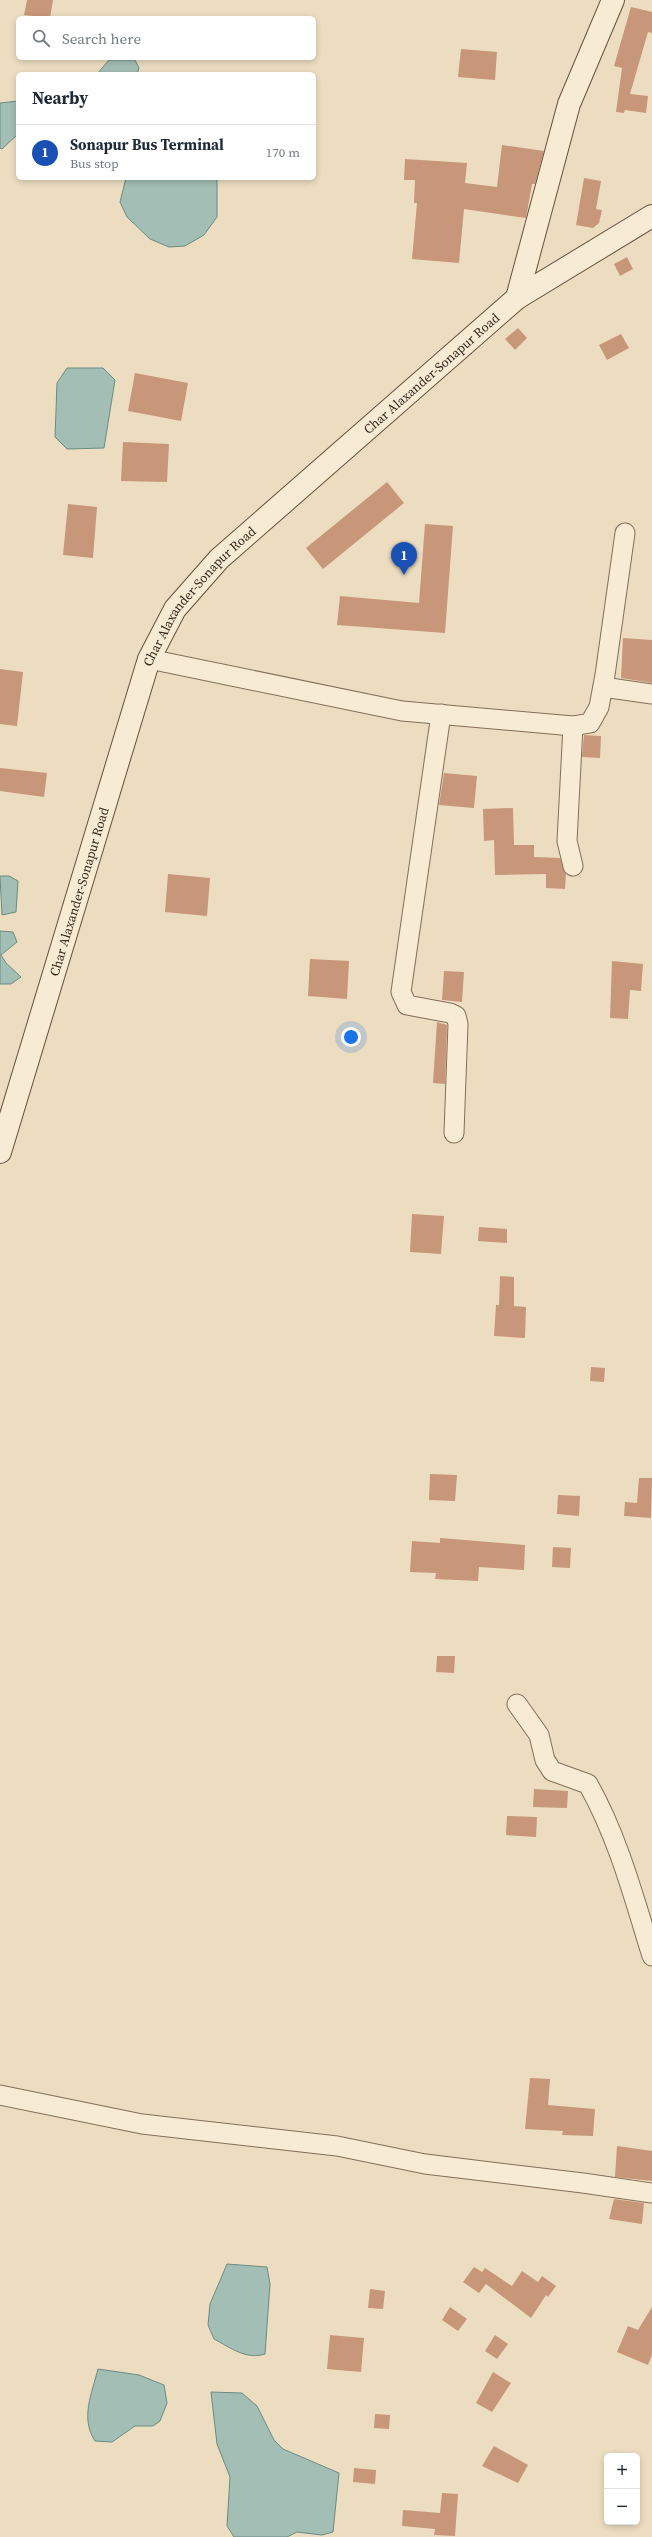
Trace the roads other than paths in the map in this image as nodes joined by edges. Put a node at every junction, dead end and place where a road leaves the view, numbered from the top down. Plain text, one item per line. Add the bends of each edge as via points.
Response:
1 (613, 0) edge
2 (652, 216) edge
3 (517, 298) junction
4 (625, 533) dead end
5 (149, 659) junction
6 (603, 687) junction
7 (652, 694) edge
8 (441, 714) junction
9 (573, 726) junction
10 (573, 866) dead end
11 (454, 1133) dead end
12 (0, 1152) edge
13 (517, 1704) dead end
14 (652, 1956) edge
15 (0, 2095) edge
16 (652, 2193) edge

1 - 3 main road via 569,104
2 - 3 main road, Char Alaxander-Sonapur Road
3 - 5 main road, Char Alaxander-Sonapur Road via 219,560 175,609
4 - 6 street
5 - 8 street via 402,711
5 - 12 main road, Char Alaxander-Sonapur Road
6 - 7 street
6 - 9 street via 599,707 590,723
8 - 9 street
8 - 11 street via 401,992 407,1005 456,1016
9 - 10 street via 567,841
13 - 14 street via 540,1736 545,1760 552,1771 588,1784 599,1804 628,1880
15 - 16 street via 142,2124 337,2146 425,2164

